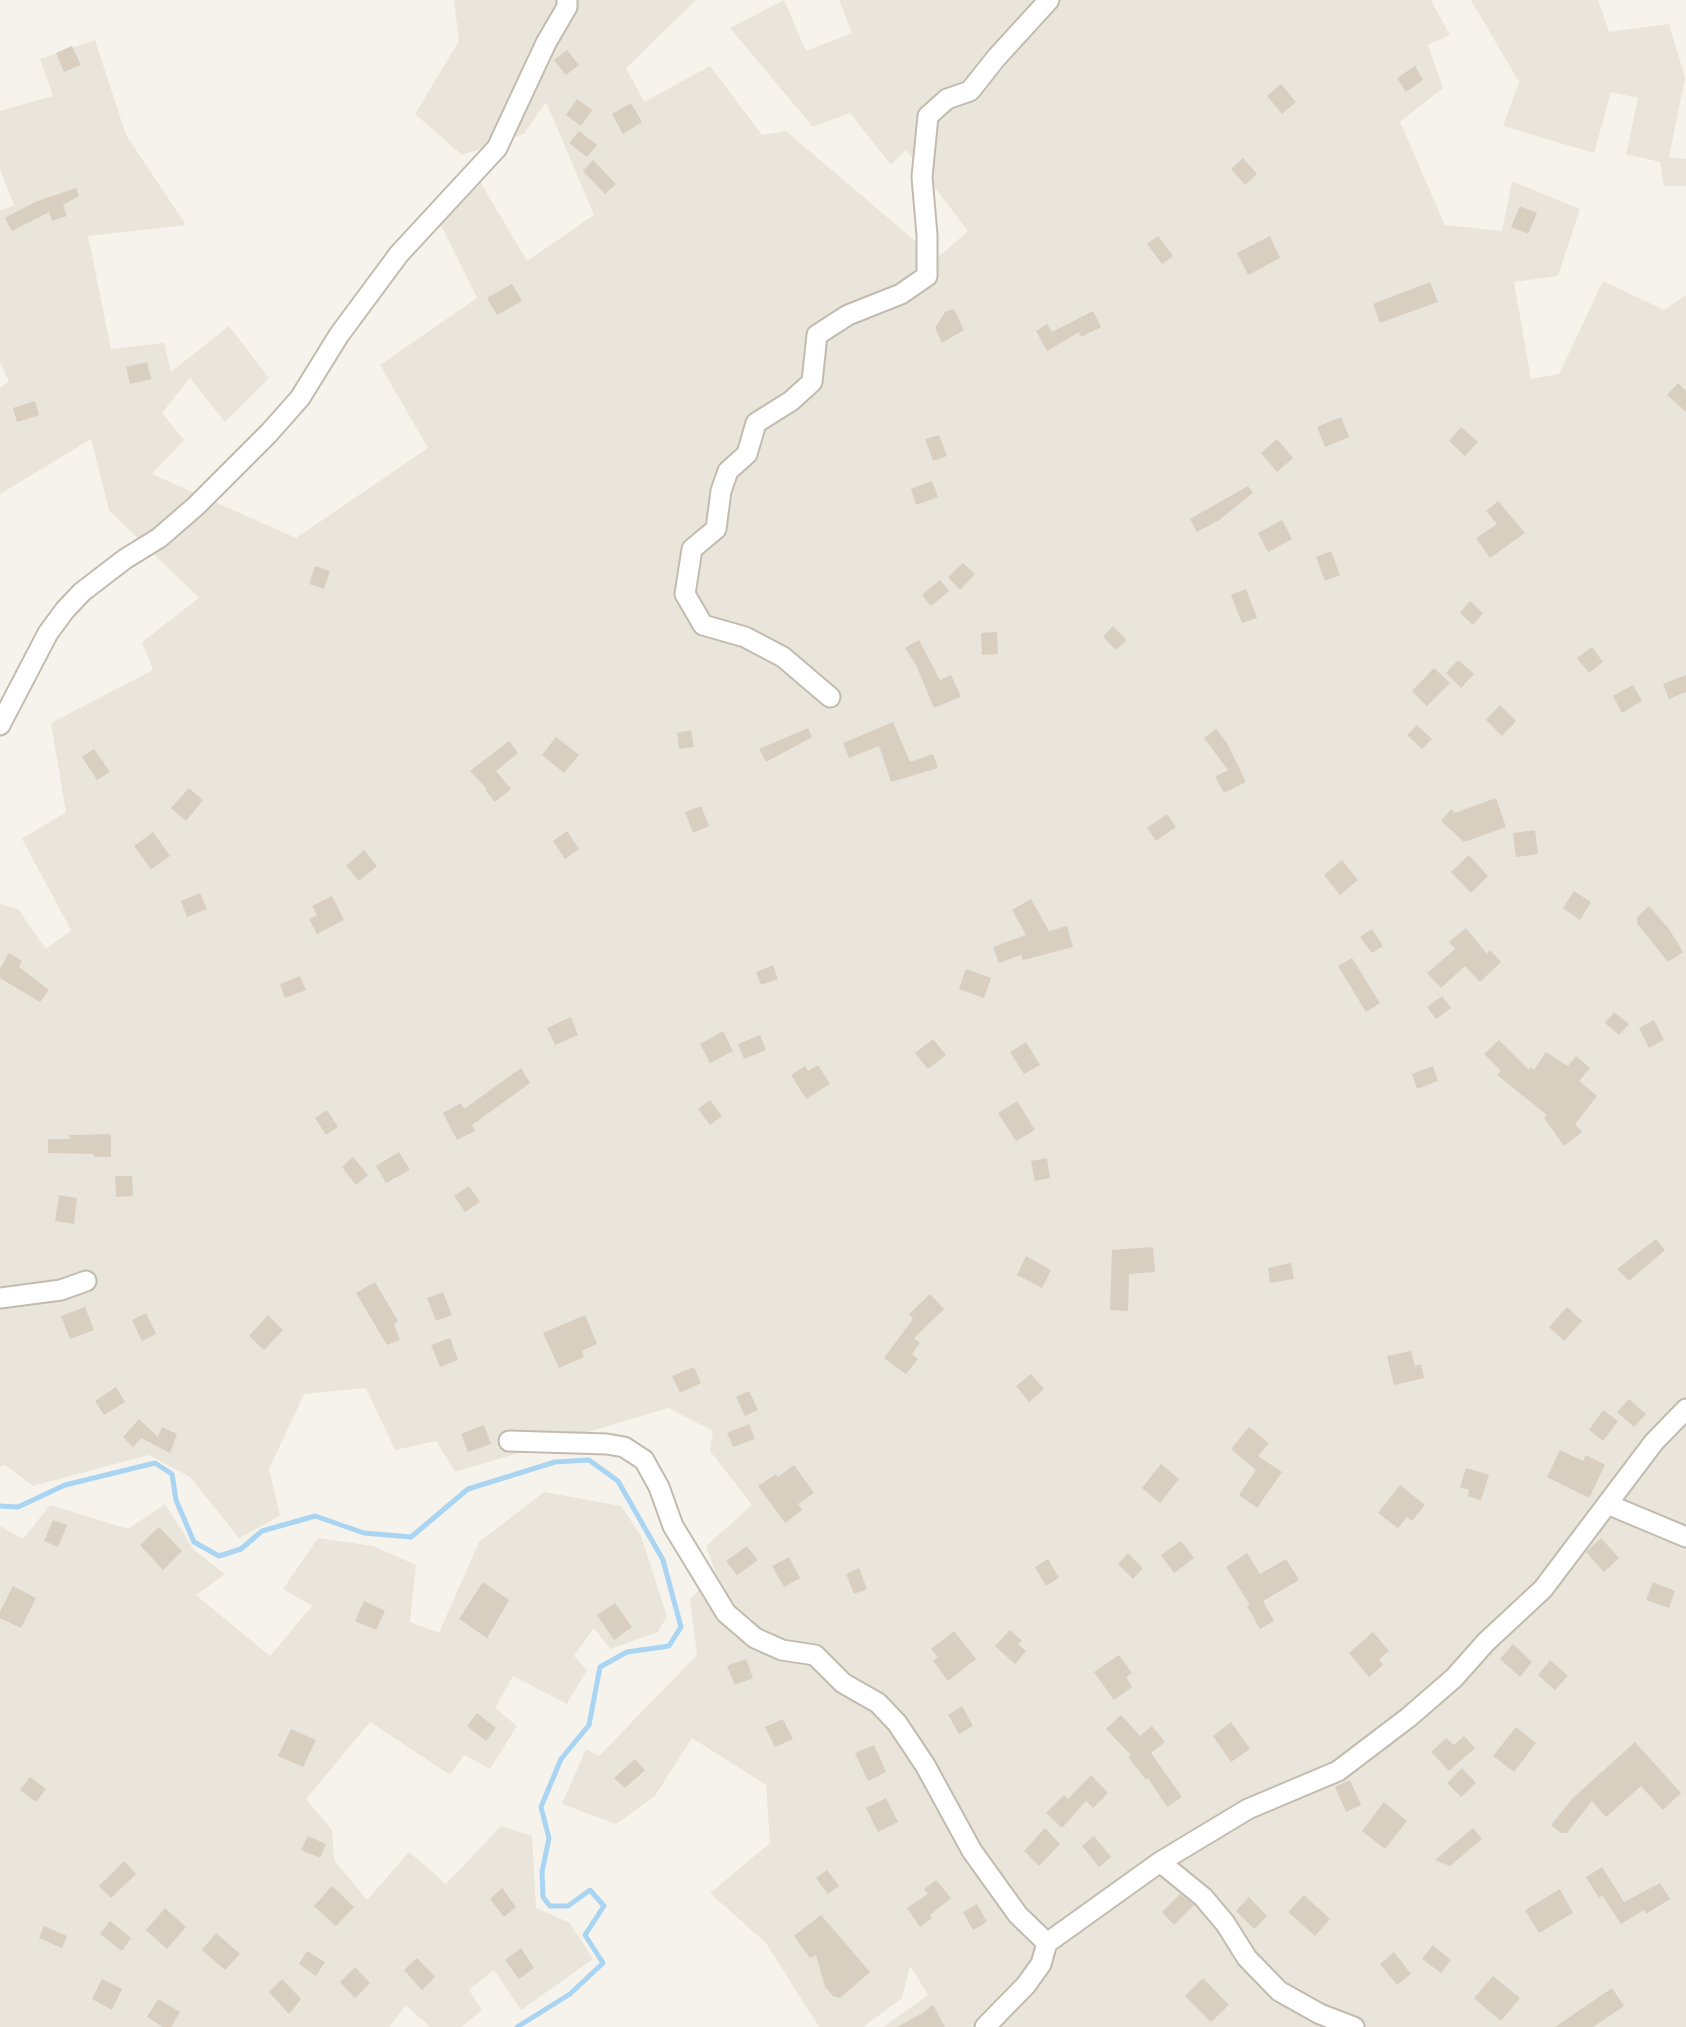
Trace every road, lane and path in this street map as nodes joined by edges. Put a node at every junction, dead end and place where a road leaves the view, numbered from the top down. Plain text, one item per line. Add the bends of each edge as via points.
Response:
1 (568, 0) edge
2 (1049, 0) edge
3 (830, 697) dead end
4 (0, 725) edge
5 (86, 1281) dead end
6 (0, 1298) edge
7 (1686, 1409) edge
8 (509, 1441) dead end
9 (1607, 1504) junction
10 (1686, 1537) edge
11 (1160, 1862) junction
12 (1047, 1943) junction
13 (985, 2027) edge
14 (1354, 2027) edge

1 - 4 street via 497,148 399,254 339,335 300,398 269,433 169,529 82,592 65,610
2 - 3 street via 970,91 947,99 928,116 922,177 927,276 901,294 848,315 817,335 812,382 756,423 747,454 728,471 716,529 692,550 685,594 703,625 745,637 783,657
5 - 6 street via 61,1290
7 - 9 street via 1654,1442
8 - 12 street via 607,1444 624,1447 644,1460 673,1526 726,1613 755,1638 782,1650 815,1655 843,1683 878,1703 925,1765 972,1851 1017,1915
9 - 10 street
9 - 11 street via 1543,1589 1454,1678 1369,1750 1338,1771 1248,1809
11 - 12 street
11 - 14 street via 1203,1897 1247,1958 1279,1991
12 - 13 street via 1041,1964 1026,1985

